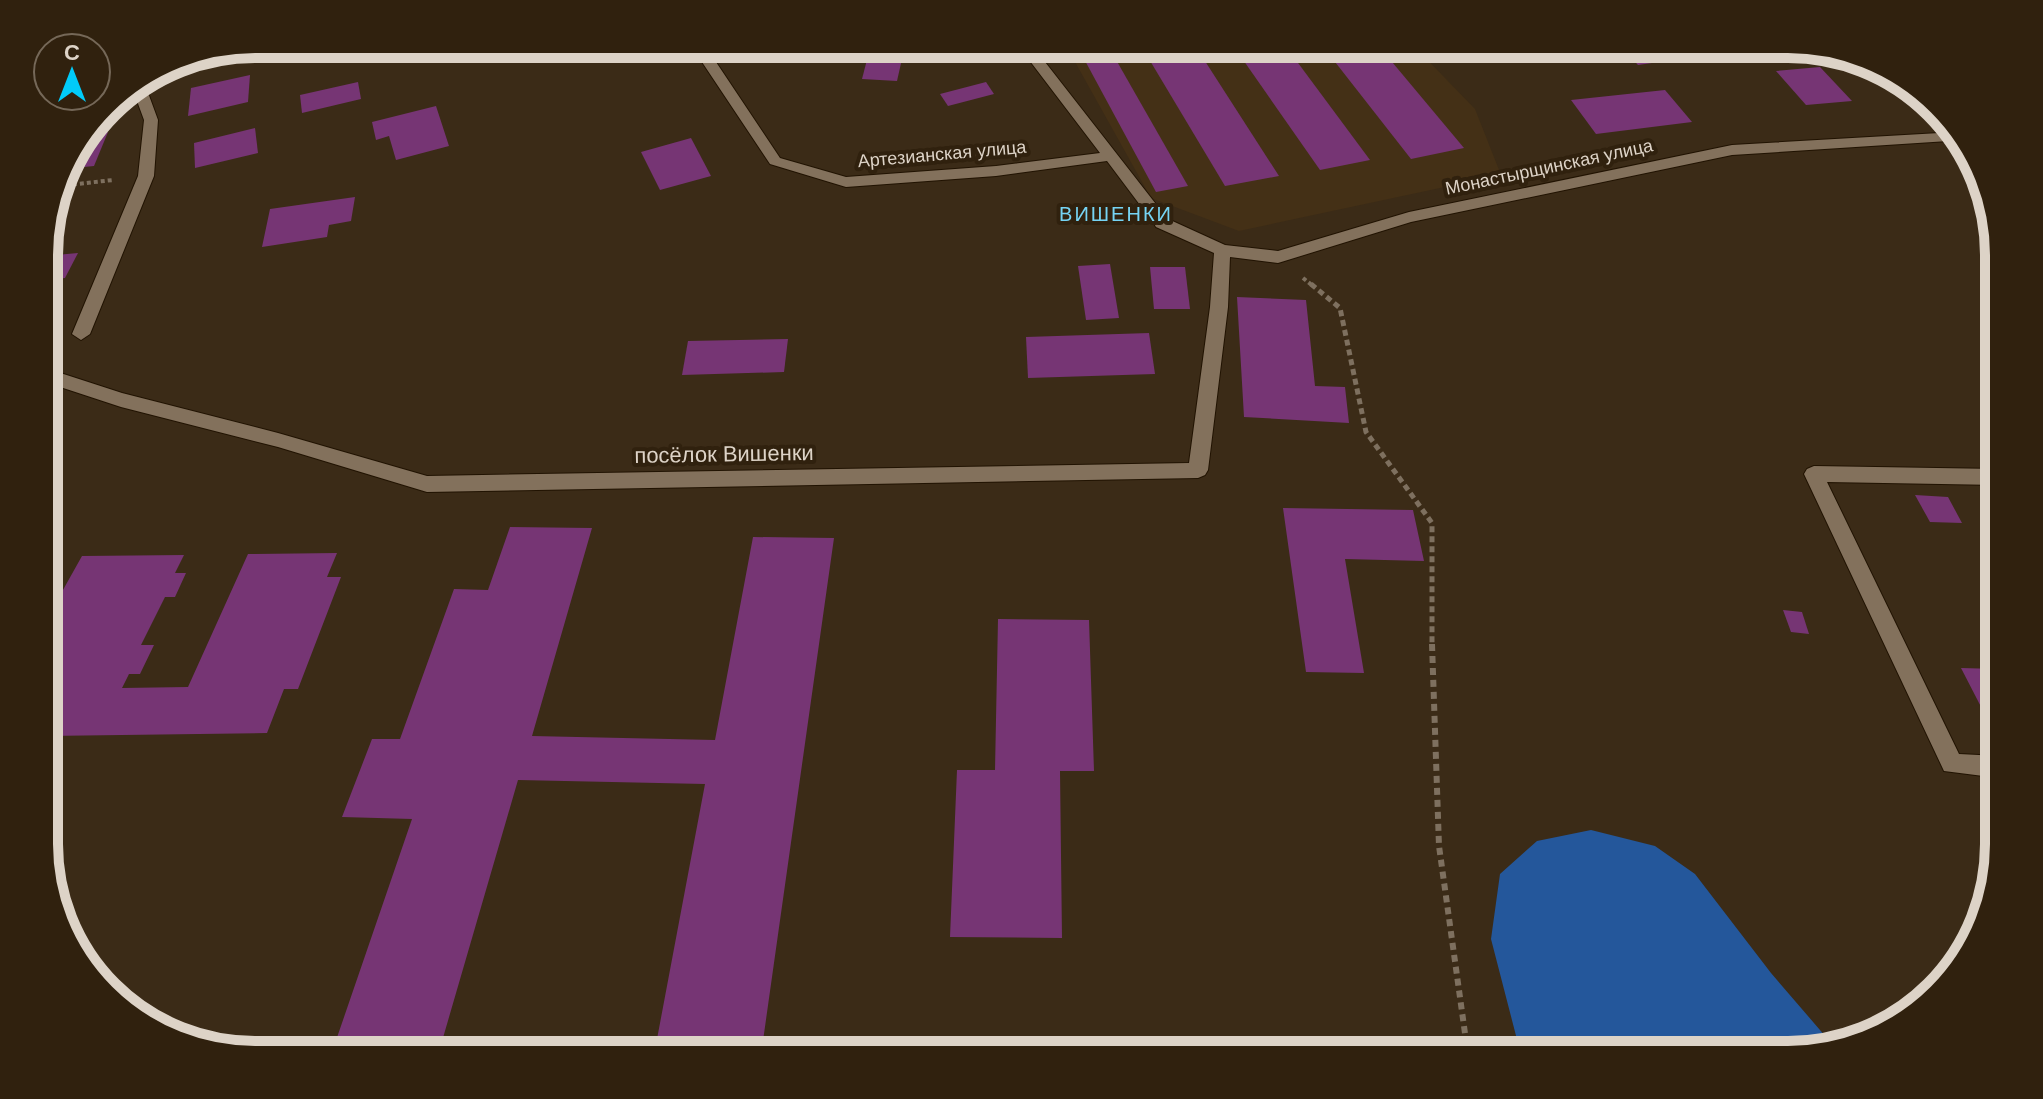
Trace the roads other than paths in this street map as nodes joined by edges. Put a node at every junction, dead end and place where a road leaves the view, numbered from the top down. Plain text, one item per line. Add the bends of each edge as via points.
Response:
1 (706, 58) edge
2 (1035, 58) edge
3 (141, 94) edge
4 (1946, 137) edge
5 (1112, 156) junction
6 (1222, 250) junction
7 (81, 334) dead end
8 (58, 379) edge
9 (1985, 477) edge
10 (1985, 766) edge

1 - 5 street, Артезианская улица via 775,161 846,182
2 - 5 street
3 - 7 street via 151,120 146,176
4 - 6 street, Монастырщинская улица via 1732,150 1409,217 1278,257
5 - 6 street, Монастырщинская улица via 1162,223
6 - 8 street, посёлок Вишенки via 1198,470 427,484
9 - 10 street via 1814,474 1952,764

